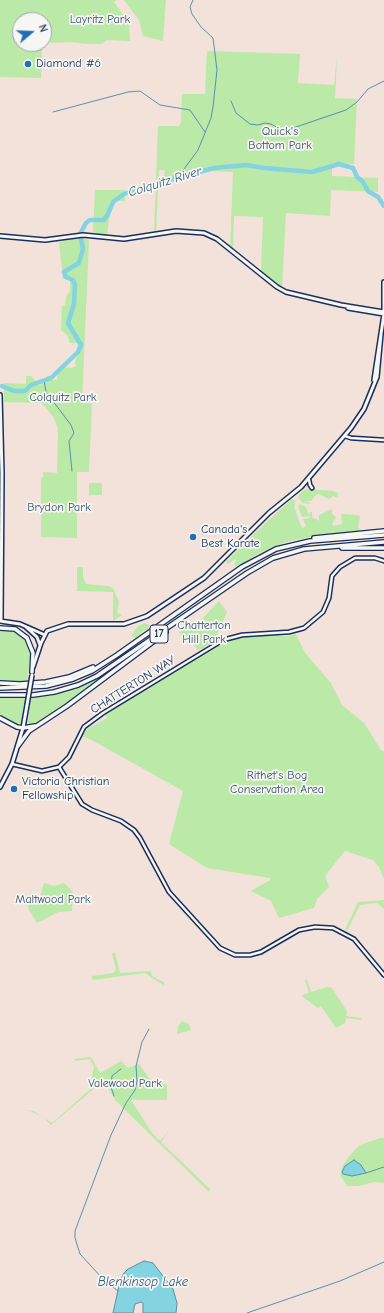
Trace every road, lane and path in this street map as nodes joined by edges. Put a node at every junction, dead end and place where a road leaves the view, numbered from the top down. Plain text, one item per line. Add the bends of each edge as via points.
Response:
1 (0, 236) edge
2 (384, 282) edge
3 (384, 313) edge
4 (383, 322) edge
5 (0, 395) edge
6 (345, 436) junction
7 (384, 440) edge
8 (309, 480) junction
9 (312, 488) dead end
10 (384, 531) edge
11 (384, 535) edge
12 (384, 542) edge
13 (309, 548) junction
14 (384, 548) edge
15 (269, 552) junction
16 (384, 561) edge
17 (200, 605) junction
18 (0, 621) edge
19 (23, 625) junction
20 (0, 628) edge
21 (45, 635) junction
22 (40, 645) junction
23 (117, 655) junction
24 (32, 673) junction
25 (0, 682) edge
26 (0, 688) edge
27 (0, 695) edge
28 (0, 718) edge
29 (46, 720) junction
30 (23, 728) junction
31 (18, 746) junction
32 (12, 764) junction
33 (59, 767) junction
34 (0, 787) edge
35 (384, 975) edge

1 - 3 main road via 45,240 84,235 124,239 176,231 204,233 217,239 277,288 343,306
2 - 3 main road
3 - 4 main road
4 - 6 main road via 377,376 364,409
5 - 18 main road
6 - 7 street
6 - 8 main road
8 - 9 street
8 - 21 main road via 269,513 204,578 147,616 124,624 68,624 51,629
10 - 15 highway via 301,540
11 - 15 highway, 17 via 310,541
12 - 13 highway, 17
13 - 14 highway
13 - 17 highway, 17 via 289,552 264,562
15 - 23 highway, 17 via 242,567
16 - 33 street, CHATTERTON WAY via 375,558 355,558 340,566 332,576 329,598 323,612 304,628 289,632 242,635 224,640 103,714 84,727 69,757
17 - 27 highway, 17 via 114,666 87,681 45,693
17 - 29 highway
18 - 19 main road
19 - 21 main road
19 - 22 main road via 37,636
20 - 24 highway via 15,629 27,638 33,653
21 - 22 main road
22 - 24 main road
23 - 25 highway via 84,671 55,680 28,684
23 - 26 highway, 17 via 92,670 64,682 34,687
24 - 30 main road, bridge
28 - 30 highway
29 - 30 highway
29 - 31 highway via 30,731
30 - 31 main road
31 - 32 main road
32 - 33 street via 42,771
32 - 34 main road
33 - 35 street via 82,804 121,821 134,830 169,892 220,948 235,955 250,955 261,952 299,930 315,927 333,928 354,939

